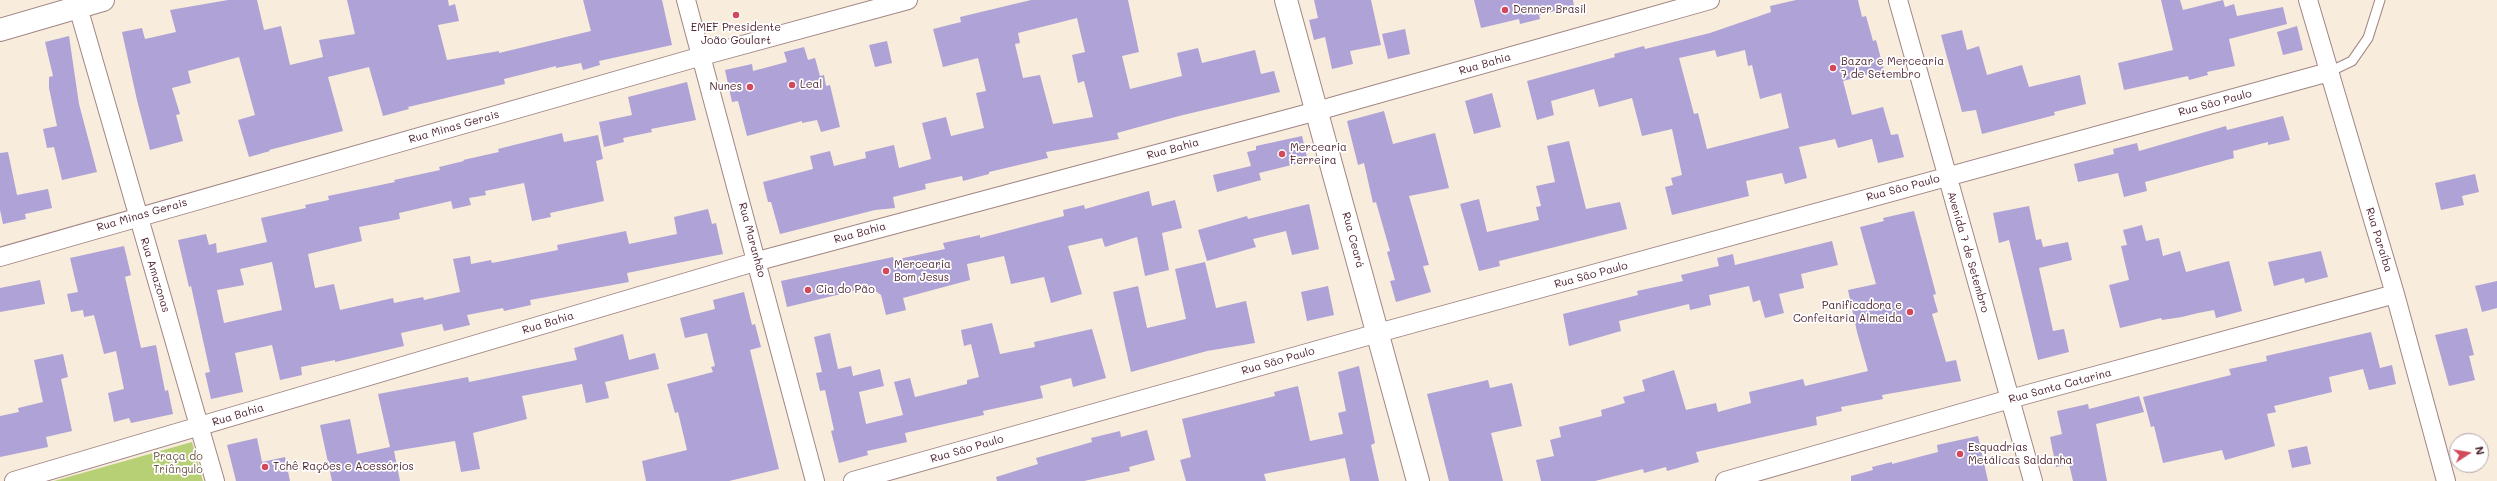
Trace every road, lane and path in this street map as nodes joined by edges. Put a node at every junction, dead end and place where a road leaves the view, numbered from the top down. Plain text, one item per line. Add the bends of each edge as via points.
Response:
1 (103, 0) edge
2 (686, 0) edge
3 (908, 0) edge
4 (1286, 0) edge
5 (1710, 0) edge
6 (1898, 0) edge
7 (2308, 0) edge
8 (2380, 0) edge
9 (77, 4) edge
10 (0, 30) edge
11 (702, 56) junction
12 (2329, 72) junction
13 (1317, 111) junction
14 (1946, 176) junction
15 (137, 216) junction
16 (0, 257) edge
17 (758, 261) junction
18 (2395, 294) junction
19 (1378, 333) junction
20 (2010, 399) junction
21 (200, 427) junction
22 (14, 481) edge
23 (215, 481) edge
24 (815, 481) edge
25 (853, 481) edge
26 (1418, 481) edge
27 (1725, 481) edge
28 (2033, 481) edge
29 (2446, 481) edge

1 - 9 street
2 - 11 street, Rua Maranhão
3 - 11 street, Rua Minas Gerais
4 - 13 street, Rua Ceará
5 - 13 street, Rua Bahia
6 - 14 street, Avenida 7 de Setembro
7 - 12 street, Rua Paraíba
8 - 12 lane via 2368,38 2352,61
9 - 10 street
9 - 15 street, Rua Amazonas
11 - 15 street, Rua Minas Gerais
11 - 17 street, Rua Maranhão
12 - 14 street, Rua São Paulo
12 - 18 street, Rua Paraíba
13 - 17 street, Rua Bahia
13 - 19 street, Rua Ceará
14 - 19 street, Rua São Paulo
14 - 20 street, Avenida 7 de Setembro
15 - 16 street, Rua Minas Gerais
15 - 21 street, Rua Amazonas
17 - 21 street, Rua Bahia
17 - 24 street, Rua Maranhão
18 - 20 street, Rua Santa Catarina
18 - 29 street, Rua Paraíba
19 - 25 street, Rua São Paulo
19 - 26 street, Rua Ceará
20 - 27 street, Rua Santa Catarina
20 - 28 street, Avenida 7 de Setembro
21 - 22 street, Rua Bahia
21 - 23 street, Rua Amazonas

